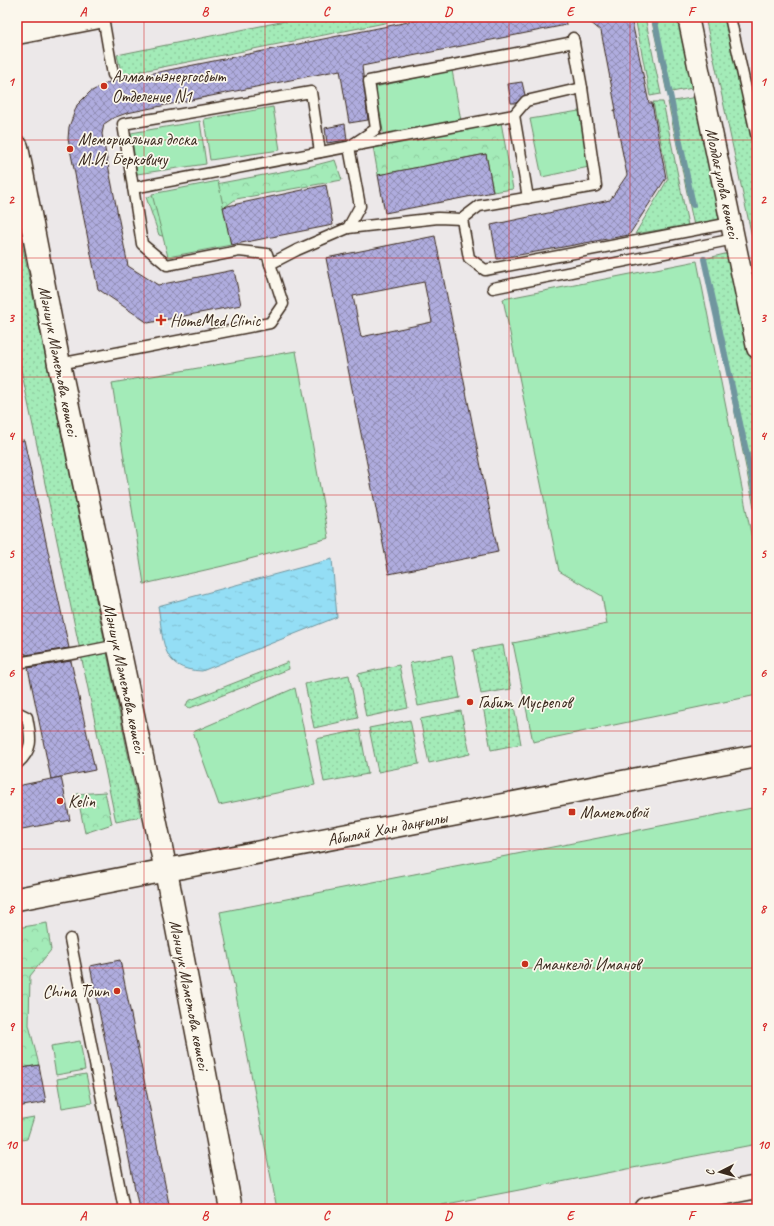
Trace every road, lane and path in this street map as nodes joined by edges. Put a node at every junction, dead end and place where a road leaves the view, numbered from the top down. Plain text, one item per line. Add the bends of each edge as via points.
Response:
1 (99, 17) edge
2 (103, 17) edge
3 (688, 17) edge
4 (730, 17) edge
5 (17, 33) edge
6 (113, 75) dead end
7 (582, 88) junction
8 (514, 115) junction
9 (757, 138) edge
10 (17, 147) edge
11 (349, 147) junction
12 (320, 152) junction
13 (133, 188) junction
14 (528, 198) junction
15 (462, 219) junction
16 (348, 228) junction
17 (733, 231) junction
18 (270, 264) junction
19 (492, 288) dead end
20 (757, 348) edge
21 (59, 364) junction
22 (118, 644) junction
23 (17, 663) edge
24 (17, 712) edge
25 (757, 756) edge
26 (17, 764) edge
27 (166, 871) junction
28 (17, 899) edge
29 (70, 939) dead end
30 (757, 1187) edge
31 (124, 1209) edge
32 (231, 1209) edge
33 (646, 1209) edge

1 - 5 street
2 - 6 lane
3 - 17 street, Молдағұлова көшесі
4 - 9 lane
7 - 8 lane via 526,101
7 - 11 lane via 573,40 369,81 376,129
7 - 14 lane via 596,186
8 - 11 lane
8 - 14 lane
10 - 21 street, Мәншүк Мәметова көшесі
11 - 12 lane
11 - 16 lane via 360,206
12 - 13 lane
12 - 13 lane via 311,92 123,124
13 - 18 lane via 142,244 167,265 239,251 267,254
14 - 15 lane via 478,206
15 - 16 lane via 438,218
15 - 17 lane via 469,258 485,270
16 - 18 lane
17 - 19 lane
17 - 20 street, Молдағұлова көшесі
18 - 21 lane via 283,304 270,323
21 - 22 street, Мәншүк Мәметова көшесі
22 - 23 lane
22 - 27 street, Мәншүк Мәметова көшесі
24 - 26 lane via 27,717 32,742 24,758
25 - 27 street, Абылай Хан даңғылы
27 - 28 street, Абылай Хан даңғылы
27 - 32 street, Мәншүк Мәметова көшесі
29 - 31 lane
30 - 33 street

